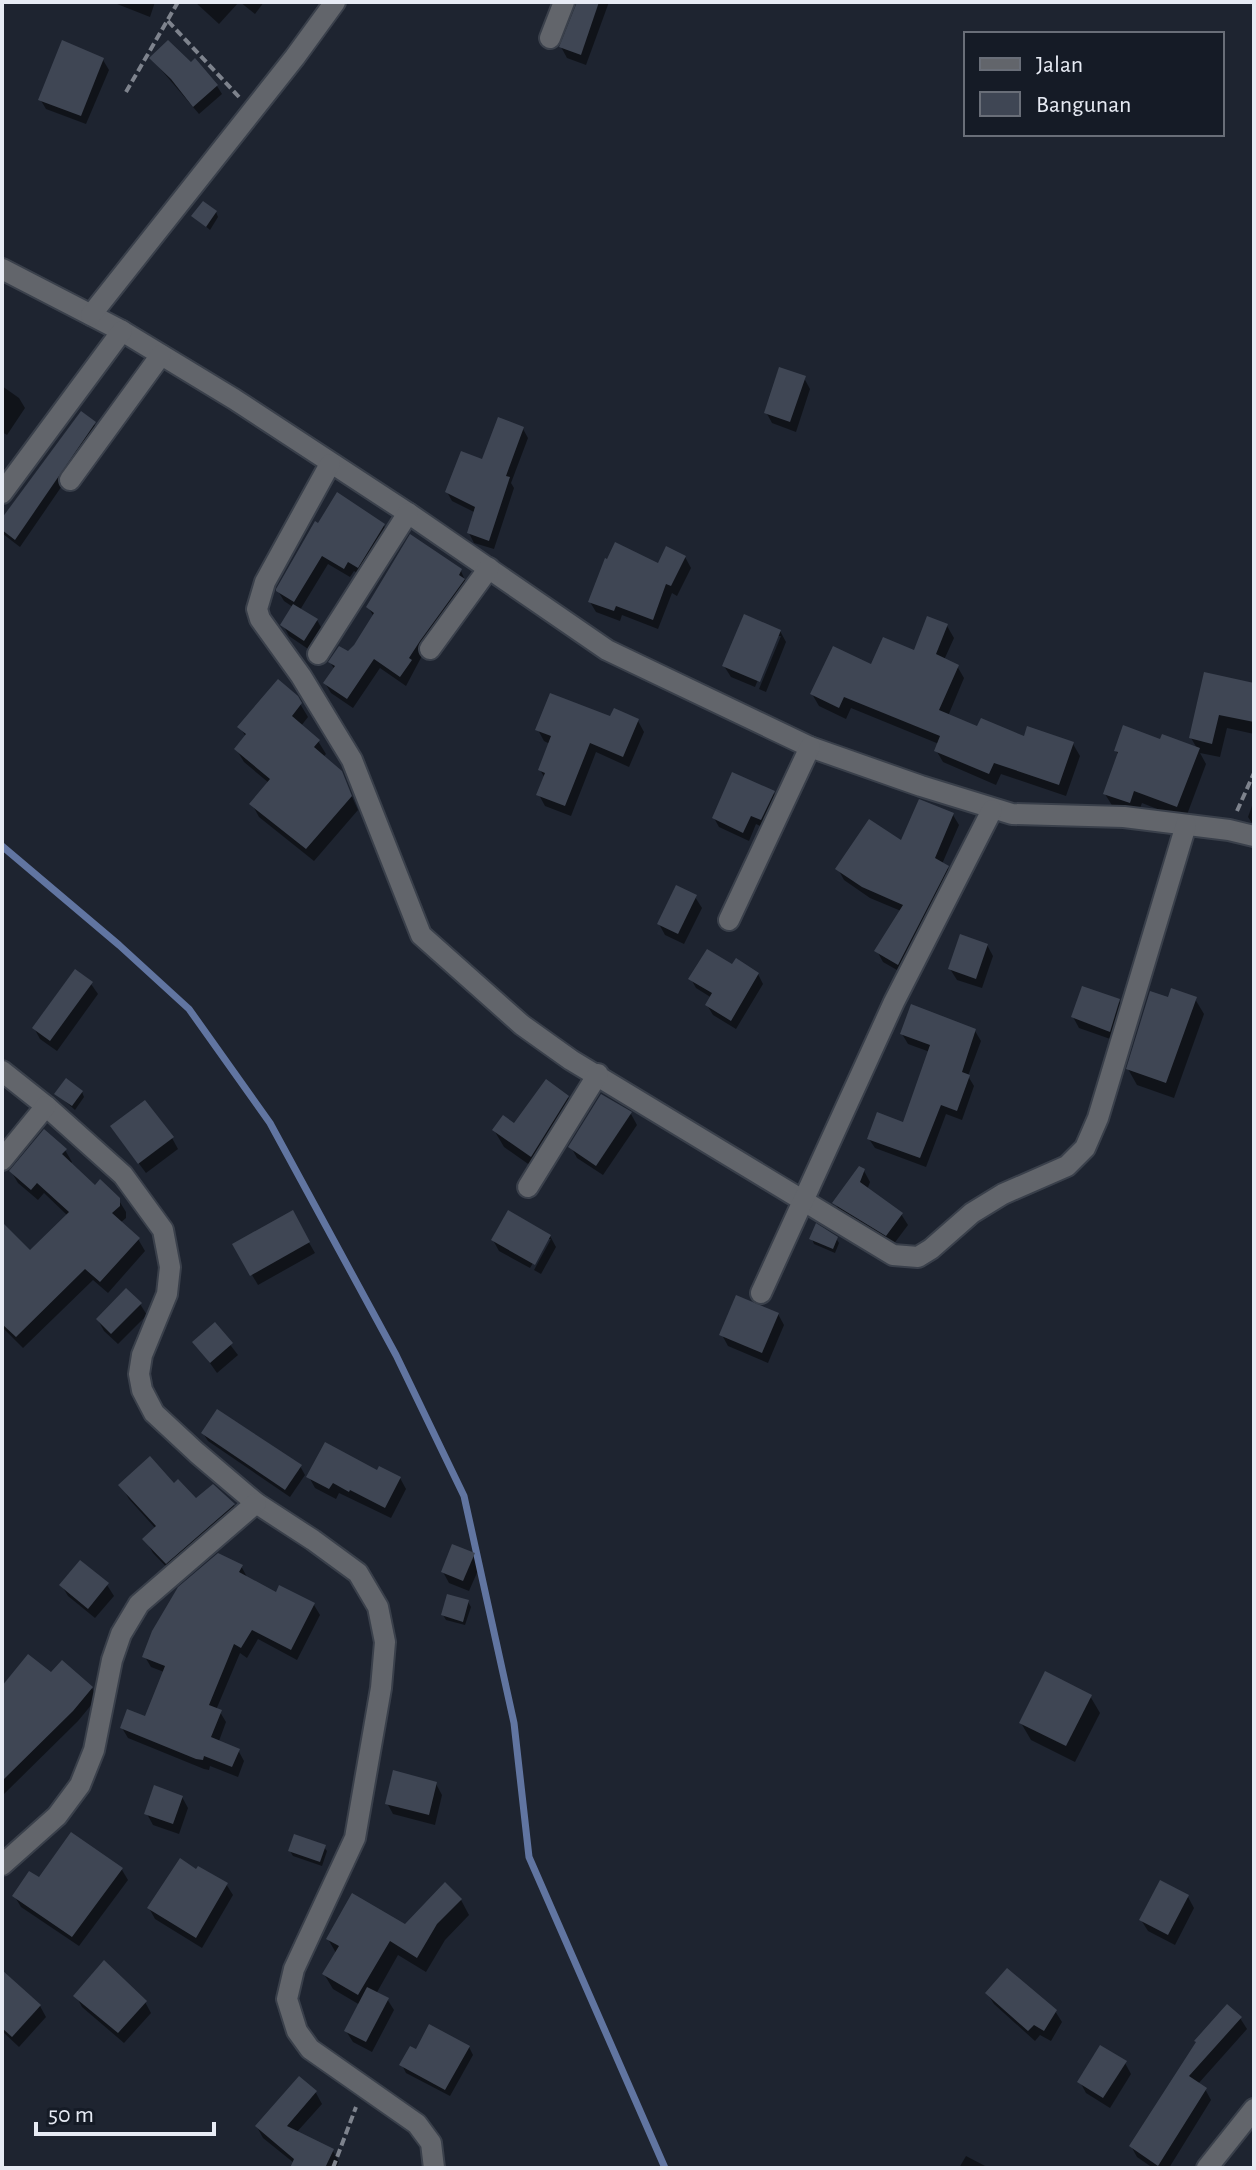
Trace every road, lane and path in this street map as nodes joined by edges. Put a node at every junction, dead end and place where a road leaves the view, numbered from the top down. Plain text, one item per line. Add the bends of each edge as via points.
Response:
1 (178, 2) edge
2 (335, 2) edge
3 (564, 2) edge
4 (168, 21) junction
5 (550, 38) dead end
6 (126, 92) dead end
7 (252, 110) junction
8 (2, 269) edge
9 (91, 315) junction
10 (122, 331) junction
11 (161, 355) junction
12 (330, 464) junction
13 (70, 480) dead end
14 (2, 493) edge
15 (408, 513) junction
16 (489, 568) junction
17 (430, 649) dead end
18 (318, 654) dead end
19 (810, 747) junction
20 (1254, 773) edge
21 (992, 810) junction
22 (1186, 825) junction
23 (1229, 830) junction
24 (1254, 836) edge
25 (729, 920) dead end
26 (2, 1071) edge
27 (598, 1074) junction
28 (46, 1106) junction
29 (2, 1160) edge
30 (528, 1187) dead end
31 (803, 1201) junction
32 (761, 1293) dead end
33 (256, 1503) junction
34 (2, 1865) edge
35 (363, 2086) junction
36 (1254, 2109) edge
37 (333, 2168) edge
38 (434, 2168) edge
39 (1207, 2168) edge

1 - 4 path
2 - 7 street
3 - 5 street
4 - 6 path
4 - 7 path
7 - 9 street
8 - 9 street
9 - 10 street
10 - 11 street
10 - 14 street
11 - 12 street
11 - 13 street
12 - 15 street
12 - 27 street via 265,582 257,609 260,619 352,760 421,935 522,1025
15 - 16 street
15 - 18 street
16 - 17 street
16 - 19 street via 607,650
19 - 21 street
19 - 25 street
20 - 23 path
21 - 22 street
21 - 31 street via 904,980
22 - 23 street
22 - 31 street via 1098,1118 1077,1158 980,1208 918,1257 893,1255
23 - 24 street
26 - 28 street
27 - 30 street
27 - 31 street
28 - 29 street
28 - 33 street via 123,1175 163,1230 170,1267 167,1294 139,1374 154,1413
31 - 32 street
33 - 34 street via 139,1604 112,1660 94,1750 80,1785 57,1816
33 - 35 street via 358,1573 378,1607 385,1642 355,1838 294,1969 287,1999 297,2031 310,2049
35 - 37 path
35 - 38 street via 417,2124 431,2143
36 - 39 street

